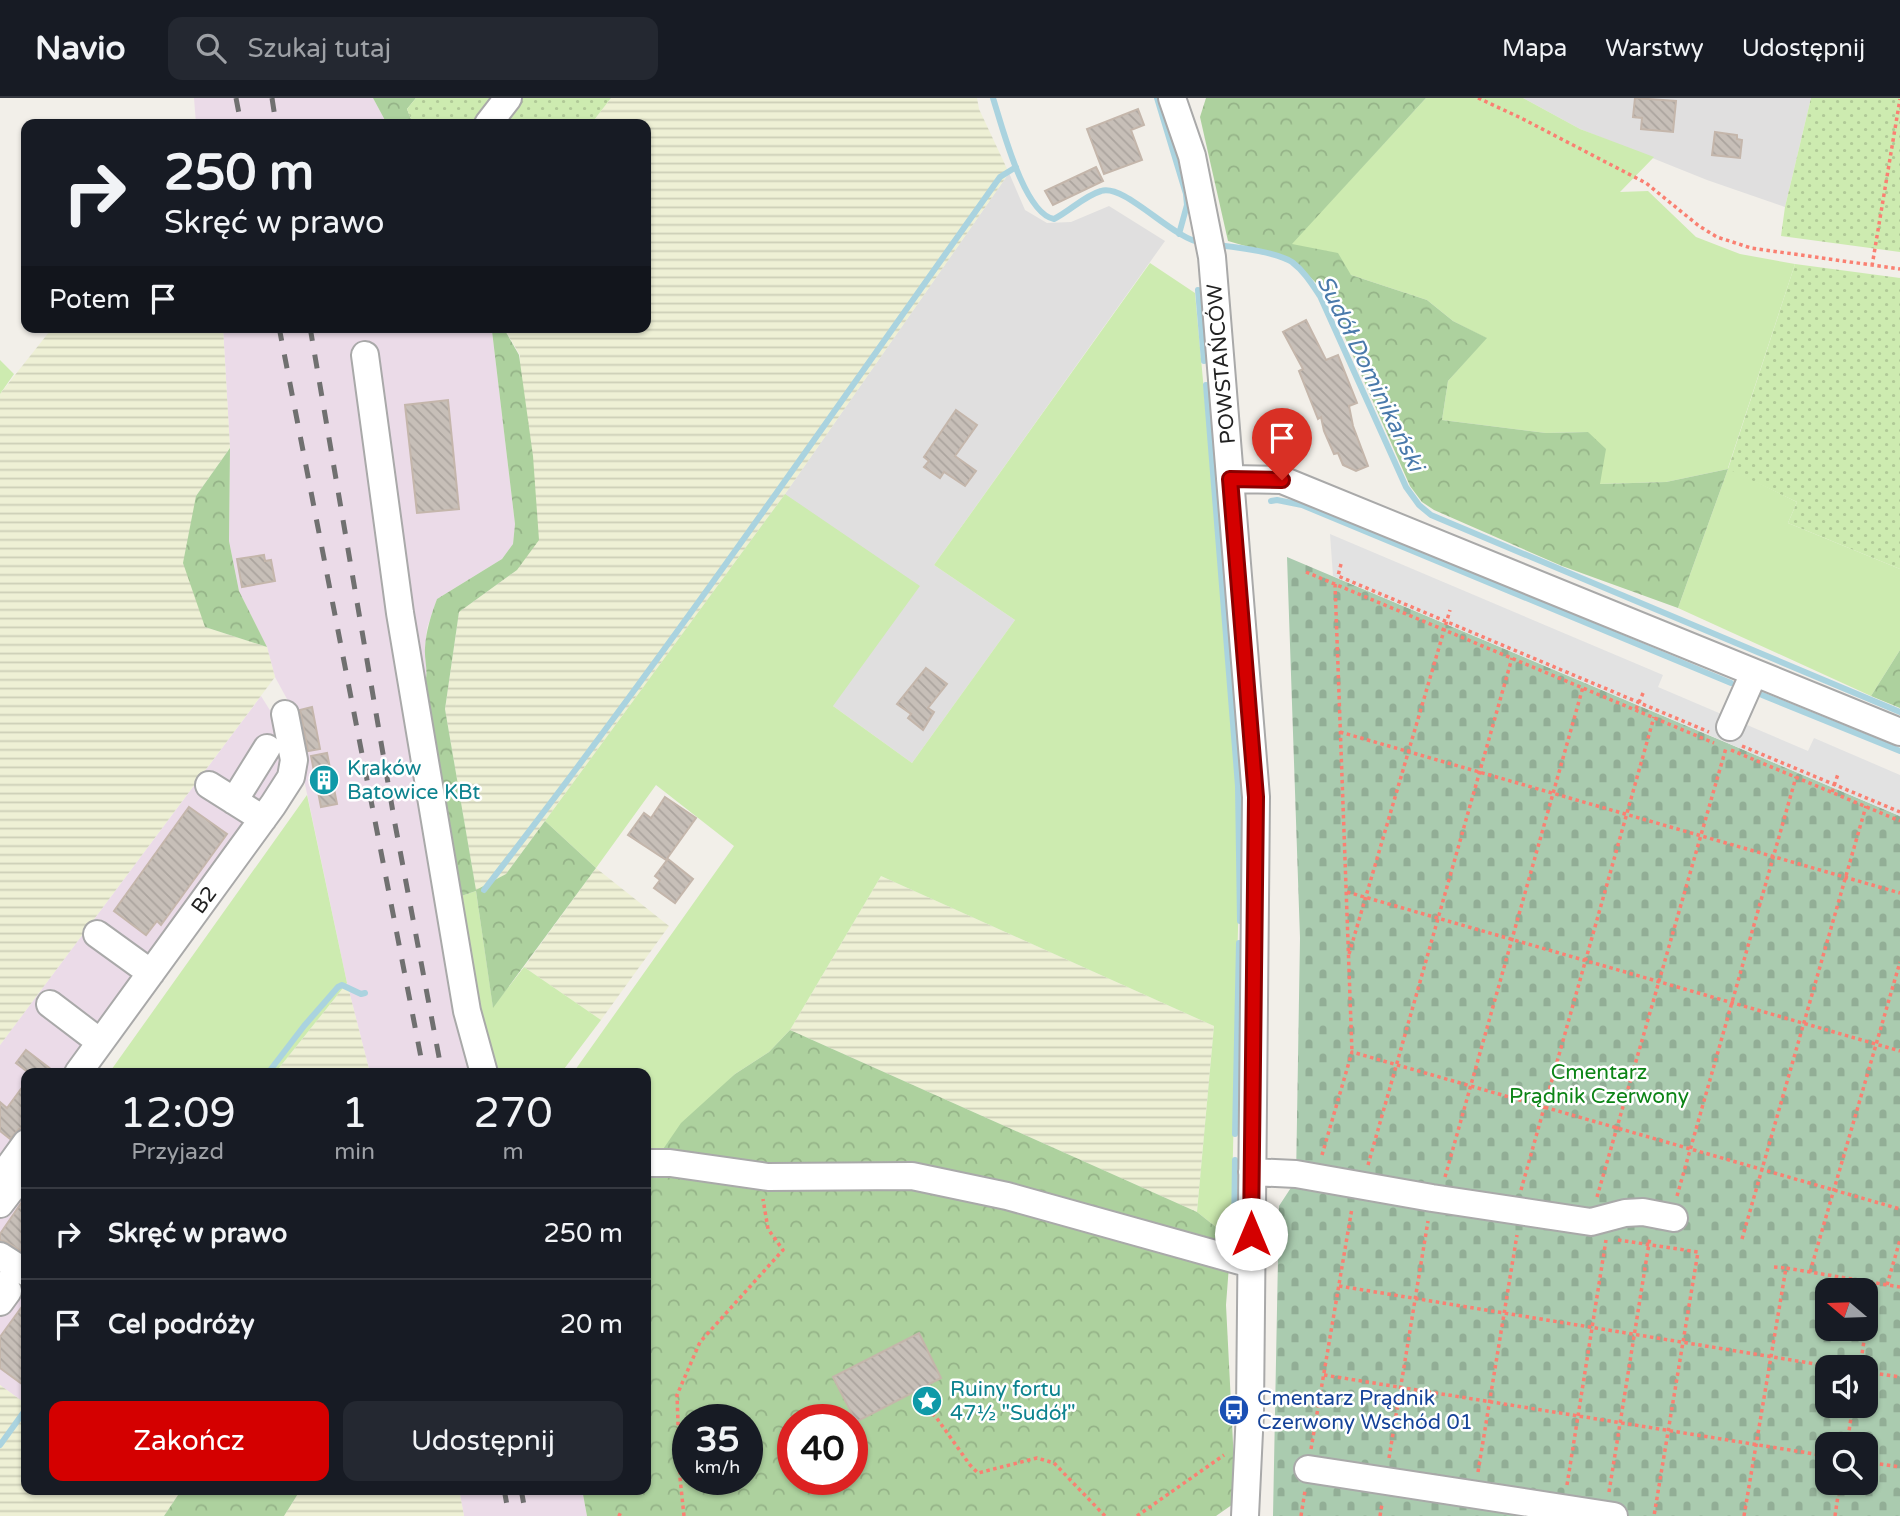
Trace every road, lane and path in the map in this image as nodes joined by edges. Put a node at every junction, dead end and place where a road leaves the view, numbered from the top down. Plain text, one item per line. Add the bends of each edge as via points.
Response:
1 (509, 98) edge
2 (1172, 98) edge
3 (1478, 98) edge
4 (1900, 99) edge
5 (492, 119) edge
6 (1871, 266) junction
7 (1900, 269) edge
8 (365, 355) dead end
9 (1230, 479) junction
10 (1341, 564) dead end
11 (1306, 572) dead end
12 (1335, 583) junction
13 (1450, 610) dead end
14 (1446, 621) junction
15 (1443, 629) junction
16 (1512, 658) junction
17 (1754, 673) junction
18 (1583, 687) junction
19 (1644, 691) dead end
20 (1639, 702) junction
21 (1636, 709) junction
22 (1646, 713) dead end
23 (285, 714) dead end
24 (1654, 717) dead end
25 (1340, 732) junction
26 (1900, 732) edge
27 (1726, 738) junction
28 (267, 748) dead end
29 (1407, 751) junction
30 (1480, 772) junction
31 (1839, 774) dead end
32 (1796, 777) dead end
33 (209, 785) dead end
34 (1816, 785) dead end
35 (1834, 785) junction
36 (1832, 792) junction
37 (1554, 794) junction
38 (234, 801) junction
39 (1866, 806) junction
40 (1900, 812) edge
41 (1626, 815) junction
42 (263, 819) junction
43 (1900, 821) edge
44 (1699, 836) junction
45 (1773, 857) junction
46 (1845, 877) junction
47 (1347, 892) junction
48 (1900, 893) edge
49 (1366, 898) junction
50 (1439, 919) junction
51 (97, 934) dead end
52 (1514, 939) junction
53 (1348, 958) junction
54 (1584, 960) junction
55 (1900, 962) edge
56 (151, 973) junction
57 (1657, 981) junction
58 (1731, 1002) junction
59 (50, 1004) dead end
60 (1804, 1023) junction
61 (100, 1042) junction
62 (1877, 1044) junction
63 (1900, 1051) edge
64 (1352, 1052) junction
65 (1397, 1065) junction
66 (82, 1068) edge
67 (483, 1068) edge
68 (1471, 1086) junction
69 (1544, 1107) junction
70 (1616, 1127) junction
71 (1690, 1149) junction
72 (21, 1150) edge
73 (651, 1163) edge
74 (1762, 1169) junction
75 (1252, 1172) junction
76 (21, 1177) edge
77 (768, 1177) junction
78 (1315, 1178) junction
79 (0, 1179) edge
80 (1359, 1186) junction
81 (1835, 1190) junction
82 (1436, 1198) junction
83 (0, 1204) edge
84 (1900, 1209) edge
85 (1518, 1211) junction
86 (1672, 1217) joint
87 (1600, 1220) junction
88 (1742, 1239) dead end
89 (1900, 1240) edge
90 (1649, 1244) dead end
91 (1698, 1252) dead end
92 (0, 1256) edge
93 (1251, 1264) junction
94 (1774, 1266) dead end
95 (1786, 1268) junction
96 (21, 1269) edge
97 (1810, 1272) junction
98 (1848, 1278) edge
99 (1878, 1283) edge
100 (0, 1285) edge
101 (1887, 1285) junction
102 (1339, 1286) junction
103 (1900, 1287) edge
104 (1415, 1299) junction
105 (0, 1302) edge
106 (1503, 1313) junction
107 (1591, 1327) junction
108 (1634, 1334) junction
109 (1683, 1342) junction
110 (1770, 1356) junction
111 (1815, 1364) edge
112 (1878, 1374) edge
113 (1324, 1375) junction
114 (1900, 1377) edge
115 (1401, 1387) junction
116 (916, 1399) dead end
117 (1489, 1402) junction
118 (1577, 1416) junction
119 (1620, 1423) junction
120 (1667, 1430) junction
121 (1249, 1438) junction
122 (1756, 1444) junction
123 (1815, 1453) edge
124 (1878, 1464) edge
125 (1900, 1467) edge
126 (1308, 1468) junction
127 (1386, 1480) junction
128 (1474, 1494) junction
129 (1838, 1495) edge
130 (1564, 1508) junction
131 (1610, 1515) edge
132 (684, 1516) edge
133 (1105, 1516) edge
134 (1137, 1516) edge
135 (1245, 1516) edge
136 (1301, 1516) edge
137 (1380, 1516) edge
138 (1654, 1516) edge
139 (1744, 1516) edge
140 (1835, 1516) edge

1 - 5 street
2 - 9 street, POWSTAŃCÓW via 1192,156 1212,257
3 - 6 path via 1646,183 1717,237 1751,248
4 - 6 path
6 - 7 path
8 - 67 street via 400,613 467,1011
9 - 17 street via 1282,480
9 - 75 street, POWSTAŃCÓW via 1256,797
10 - 14 path via 1338,576
11 - 12 path
12 - 15 path
12 - 25 path
13 - 14 path
14 - 15 path
14 - 20 path
15 - 16 path
15 - 29 path
16 - 18 path
16 - 30 path
17 - 26 street
17 - 27 street
18 - 21 path
18 - 37 path
19 - 20 path
20 - 21 path
20 - 27 path
21 - 22 path
23 - 42 street, B2 via 293,769
24 - 41 path
25 - 29 path
25 - 47 path
27 - 35 path
27 - 44 path
28 - 38 street
29 - 30 path
29 - 49 path
30 - 37 path
30 - 50 path
31 - 35 path
32 - 45 path
33 - 38 street
34 - 36 path
35 - 36 path
35 - 40 path
36 - 39 path
37 - 41 path
37 - 52 path
38 - 42 street
39 - 43 path
39 - 46 path
41 - 44 path
41 - 54 path
42 - 56 street, B2
44 - 45 path
44 - 57 path
45 - 46 path
45 - 58 path
46 - 48 path
46 - 60 path
47 - 49 path
47 - 53 path
49 - 50 path
49 - 53 path
50 - 52 path
50 - 65 path
51 - 56 street
52 - 54 path
52 - 68 path
53 - 64 path
54 - 57 path
54 - 69 path
55 - 62 path
56 - 61 street, B2
57 - 58 path
57 - 70 path
58 - 60 path
58 - 71 path
59 - 61 street
60 - 62 path
60 - 74 path
61 - 66 street, B2
62 - 63 path
62 - 81 path
64 - 65 path
64 - 78 path
65 - 68 path
65 - 80 path
68 - 69 path
68 - 82 path
69 - 70 path
69 - 85 path
70 - 71 path
70 - 87 path
71 - 74 path
71 - 86 path
72 - 79 street
73 - 77 street
74 - 81 path
74 - 88 path
75 - 78 street
75 - 93 street, POWSTAŃCÓW
76 - 83 street
77 - 93 street via 912,1176 1007,1196
77 - 132 path via 763,1200 768,1229 783,1251 699,1342 677,1395
78 - 80 street
80 - 82 street
80 - 102 path
81 - 84 path
81 - 97 path
82 - 85 street
82 - 104 path
85 - 87 street
85 - 106 path
86 - 87 street via 1643,1212
87 - 107 path
89 - 101 path
90 - 108 path
91 - 109 path
92 - 96 street
93 - 121 street, POWSTAŃCÓW
94 - 95 path
95 - 97 path
95 - 110 path
97 - 98 path
99 - 101 path
100 - 105 street via 8,1290
101 - 103 path
102 - 104 path
102 - 113 path
104 - 106 path
104 - 115 path
106 - 107 path
106 - 117 path
107 - 108 path
107 - 118 path
108 - 109 path
108 - 119 path
109 - 110 path
109 - 120 path
110 - 111 path
110 - 122 path
112 - 114 path
113 - 115 path
113 - 126 path
115 - 117 path
115 - 127 path
116 - 133 path via 936,1417 978,1473 1037,1458 1054,1463
117 - 118 path
117 - 128 path
118 - 119 path
118 - 130 path
119 - 120 path
119 - 131 path
120 - 122 path
120 - 138 path
121 - 134 path
121 - 135 street, POWSTAŃCÓW
122 - 123 path
122 - 139 path
124 - 125 path
126 - 127 street
126 - 136 path
127 - 128 street
127 - 137 path
128 - 130 street
129 - 140 path
130 - 131 street

